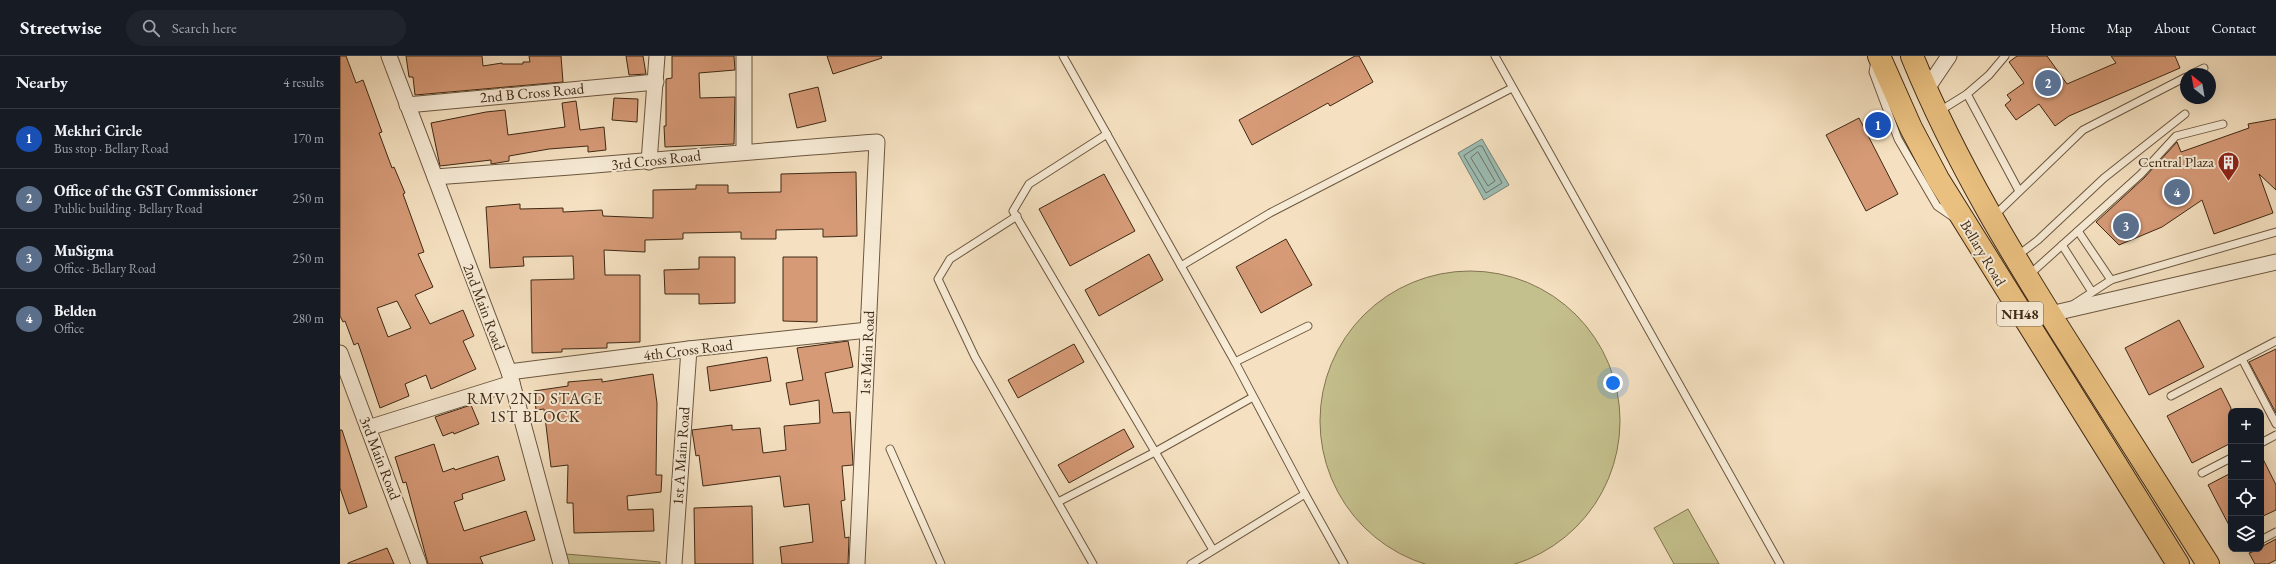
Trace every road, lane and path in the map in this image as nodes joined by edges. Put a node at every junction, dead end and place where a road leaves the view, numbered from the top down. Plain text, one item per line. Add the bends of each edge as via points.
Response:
1 (389, 56) edge
2 (657, 56) edge
3 (744, 56) edge
4 (1063, 56) edge
5 (1495, 56) edge
6 (1878, 56) edge
7 (1912, 56) edge
8 (1950, 56) edge
9 (2005, 56) edge
10 (2180, 80) edge
11 (656, 82) junction
12 (1512, 88) junction
13 (1926, 90) junction
14 (1967, 94) junction
15 (407, 105) junction
16 (1937, 112) junction
17 (2185, 114) dead end
18 (2223, 124) dead end
19 (1107, 134) junction
20 (877, 142) joint
21 (744, 152) junction
22 (649, 162) junction
23 (435, 177) junction
24 (2020, 191) junction
25 (1017, 216) junction
26 (1992, 217) junction
27 (2078, 231) junction
28 (2276, 232) edge
29 (2062, 245) junction
30 (2015, 257) junction
31 (2276, 262) edge
32 (1181, 266) junction
33 (2027, 277) junction
34 (2111, 280) junction
35 (2092, 292) junction
36 (2056, 313) junction
37 (1308, 326) dead end
38 (868, 330) junction
39 (2276, 341) edge
40 (688, 349) junction
41 (340, 352) edge
42 (2242, 359) junction
43 (1235, 362) junction
44 (510, 378) junction
45 (1253, 396) junction
46 (2171, 396) dead end
47 (2276, 424) edge
48 (368, 428) junction
49 (2276, 435) edge
50 (2264, 441) edge
51 (890, 449) dead end
52 (1155, 452) junction
53 (2228, 460) edge
54 (2202, 473) dead end
55 (1305, 494) junction
56 (1058, 502) junction
57 (2276, 532) edge
58 (2264, 538) edge
59 (1213, 550) junction
60 (419, 564) edge
61 (561, 564) edge
62 (674, 564) edge
63 (856, 564) edge
64 (942, 564) edge
65 (1094, 564) edge
66 (1191, 564) edge
67 (1344, 564) edge
68 (1780, 564) edge
69 (2178, 564) edge
70 (2208, 564) edge

1 - 15 street, 2nd Main Road
2 - 11 street
3 - 21 street
4 - 19 lane
5 - 12 lane
6 - 69 highway, Bellary Road / NH48 via 1938,179
7 - 13 highway, Bellary Road / NH48
8 - 13 street
9 - 14 lane via 1989,75
10 - 24 lane via 2083,130
11 - 15 street, 2nd B Cross Road
11 - 22 street
12 - 32 lane via 1270,214
12 - 68 lane
13 - 16 highway, Bellary Road / NH48
14 - 16 lane
14 - 24 lane
15 - 23 street, 2nd Main Road
16 - 26 highway, Bellary Road / NH48
17 - 30 lane via 2104,178 2038,240
18 - 27 lane via 2176,136 2141,174
19 - 25 lane via 1029,184 1013,211
19 - 32 lane
20 - 21 street, 3rd Cross Road
20 - 38 street, 1st Main Road
21 - 22 street, 3rd Cross Road
22 - 23 street, 3rd Cross Road
23 - 44 street, 2nd Main Road
24 - 26 lane
25 - 52 lane
25 - 56 lane via 950,259 938,279 975,357
26 - 30 highway, Bellary Road / NH48
27 - 29 lane
27 - 34 lane
28 - 34 lane
29 - 33 lane
29 - 35 lane
30 - 33 highway, Bellary Road / NH48
31 - 36 street
32 - 43 lane
33 - 36 highway, Bellary Road / NH48
34 - 35 lane
35 - 36 lane
36 - 70 highway, Bellary Road / NH48
37 - 43 lane
38 - 40 street, 4th Cross Road
38 - 63 street, 1st Main Road
39 - 42 lane
40 - 44 street, 4th Cross Road
40 - 62 street, 1st A Main Road
41 - 48 street, 3rd Main Road
42 - 46 lane
42 - 47 lane
43 - 45 lane
44 - 48 street, 4th Cross Road
44 - 61 street, 2nd Main Road
45 - 52 lane
45 - 55 lane
48 - 60 street, 3rd Main Road
49 - 50 lane
51 - 64 lane
52 - 56 lane
52 - 59 lane
53 - 54 lane
55 - 59 lane
55 - 67 lane
56 - 65 lane
57 - 58 lane
59 - 66 lane

